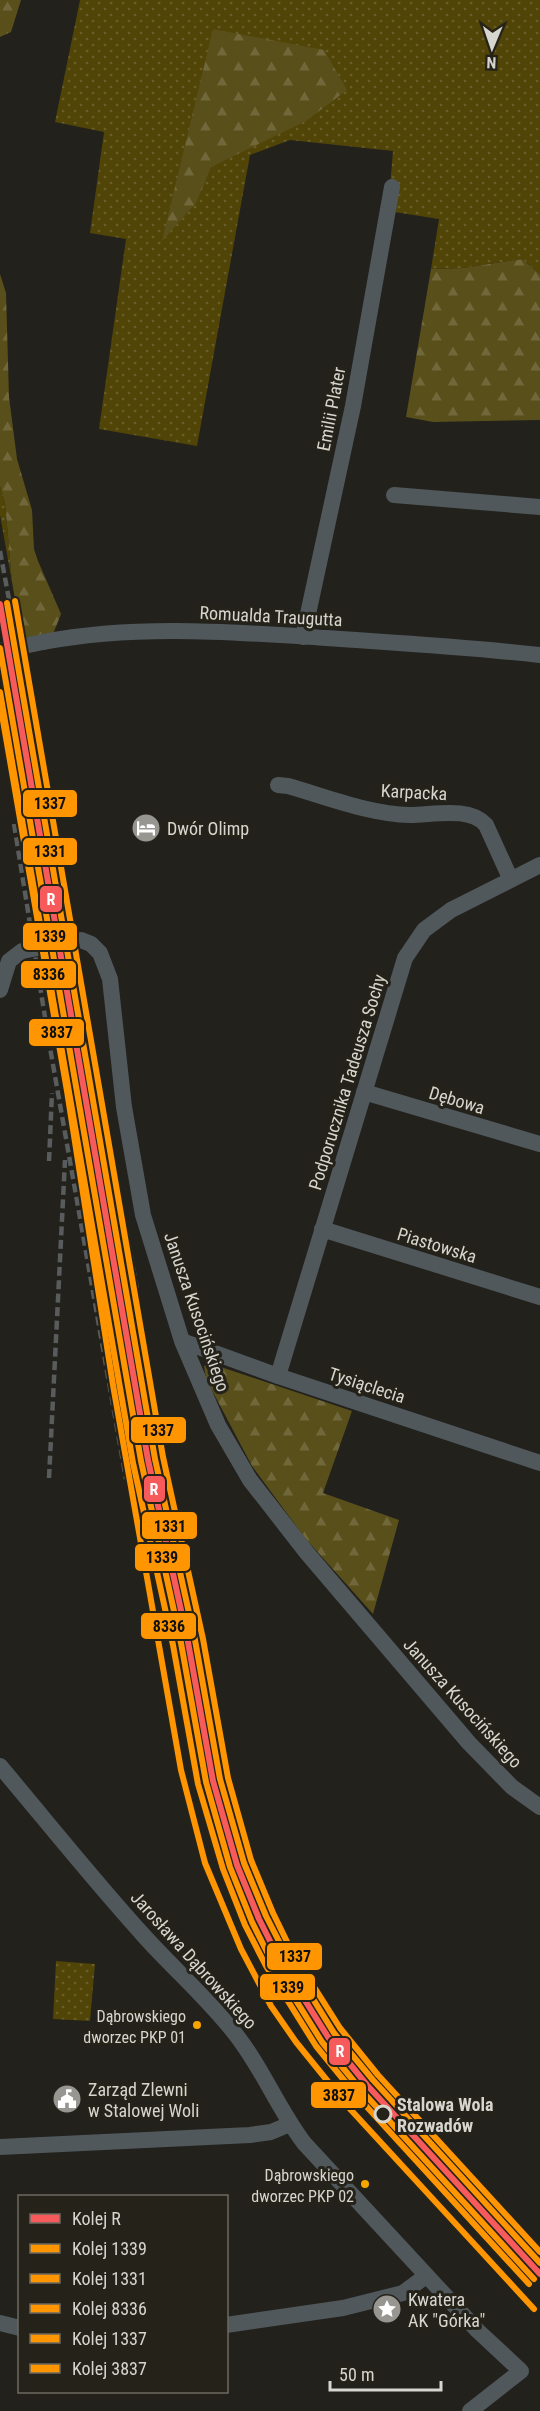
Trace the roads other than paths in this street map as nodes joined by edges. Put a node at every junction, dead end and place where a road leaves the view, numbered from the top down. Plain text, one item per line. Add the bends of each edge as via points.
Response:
1 (392, 187) dead end
2 (394, 495) dead end
3 (540, 507) edge
4 (303, 637) junction
5 (0, 651) edge
6 (540, 655) edge
7 (278, 785) dead end
8 (540, 866) edge
9 (511, 880) junction
10 (0, 990) edge
11 (364, 1092) junction
12 (540, 1144) edge
13 (322, 1230) junction
14 (540, 1297) edge
15 (182, 1341) junction
16 (278, 1376) junction
17 (540, 1463) edge
18 (0, 1766) edge
19 (540, 1807) edge
20 (290, 2124) junction
21 (0, 2147) edge
22 (426, 2276) junction
23 (0, 2323) edge
24 (228, 2325) edge
25 (18, 2328) edge
26 (470, 2411) edge

1 - 4 street, Emilii Plater via 353,406
2 - 3 street
4 - 5 street, Romualda Traugutta, bridge via 197,631 69,637
4 - 6 street, Romualda Traugutta
7 - 9 street, Karpacka via 381,812 457,814 481,819
8 - 9 street, Podporucznika Tadeusza Sochy
9 - 11 street, Podporucznika Tadeusza Sochy via 451,910 424,930 405,958
10 - 15 street, Janusza Kusocińskiego via 15,954 81,940 100,953 110,979 138,1191
11 - 12 street, Dębowa
11 - 13 street, Podporucznika Tadeusza Sochy
13 - 14 street, Piastowska
13 - 16 street, Podporucznika Tadeusza Sochy
15 - 16 street, Tysiąclecia
15 - 19 street, Janusza Kusocińskiego via 218,1425 274,1512 469,1743 512,1787
16 - 17 street, Tysiąclecia
18 - 20 street, Jarosława Dąbrowskiego via 147,1939 232,2029 249,2051
20 - 21 street via 250,2135
20 - 22 street, Jarosława Dąbrowskiego
22 - 24 street via 403,2294 343,2308
22 - 26 street, Jarosława Dąbrowskiego via 521,2371
23 - 25 street

